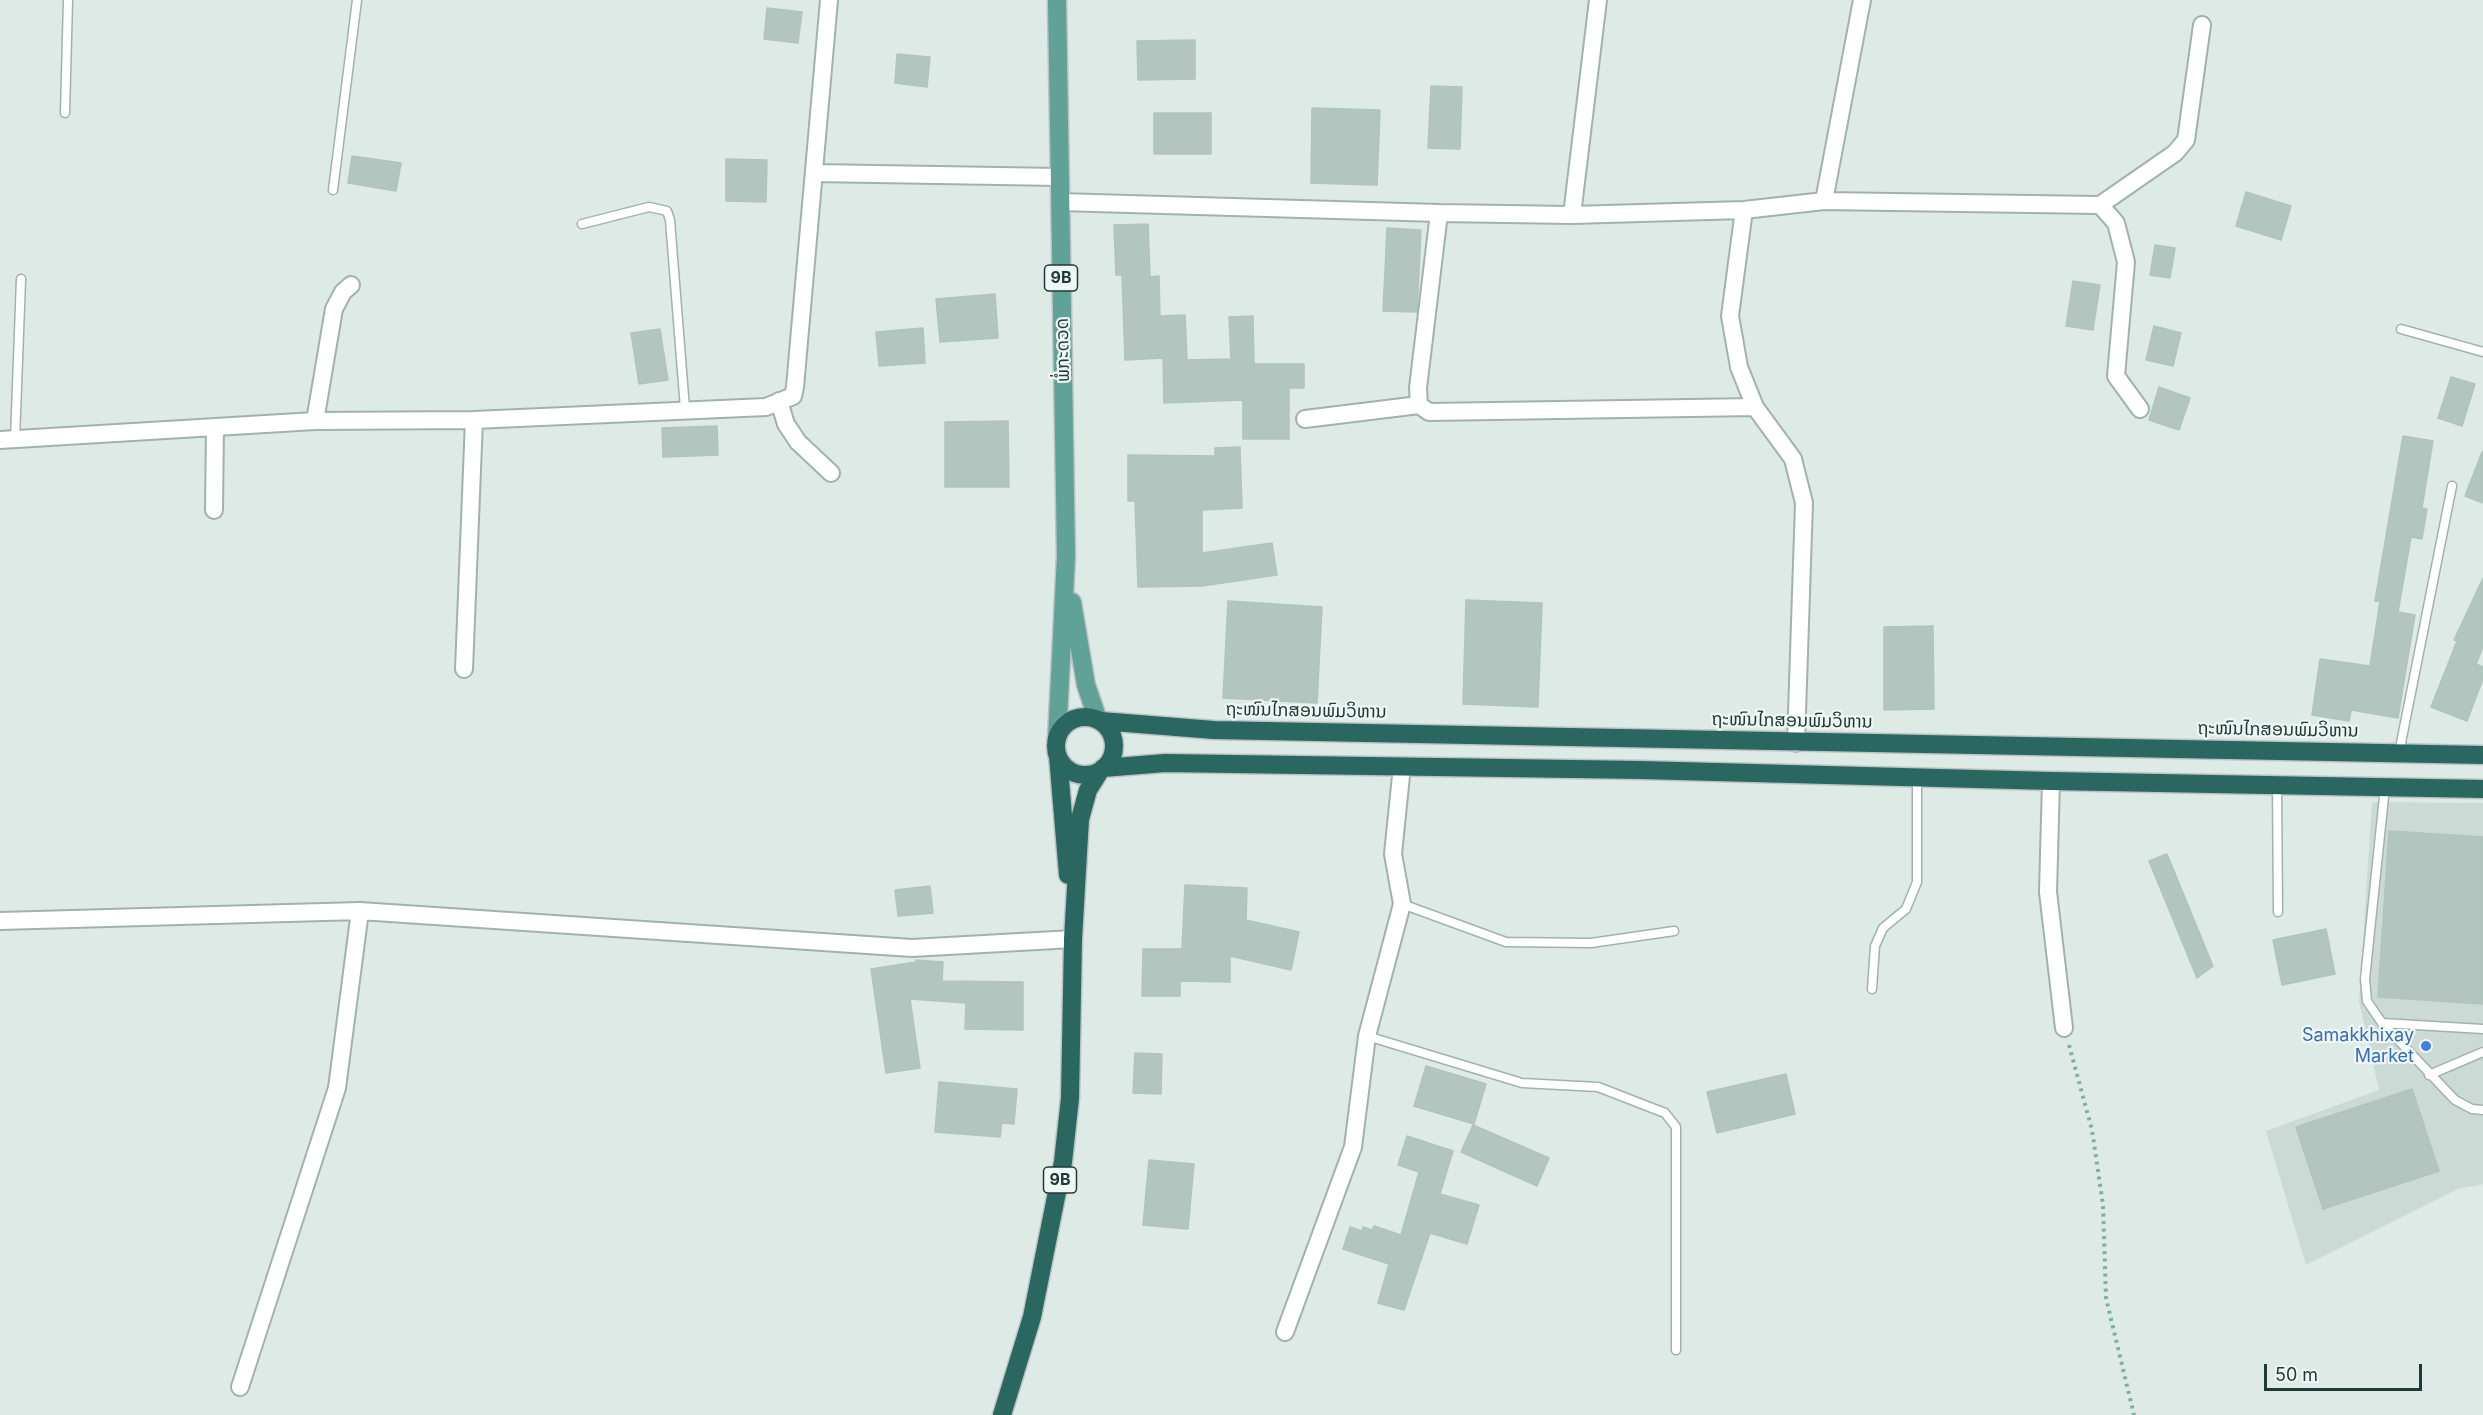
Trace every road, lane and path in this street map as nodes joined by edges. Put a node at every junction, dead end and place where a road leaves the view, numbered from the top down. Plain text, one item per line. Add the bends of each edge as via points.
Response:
1 (68, 0) edge
2 (357, 0) edge
3 (829, 0) edge
4 (1057, 0) edge
5 (1598, 0) edge
6 (1862, 0) edge
7 (2202, 25) dead end
8 (65, 113) dead end
9 (814, 173) junction
10 (1060, 177) junction
11 (333, 190) dead end
12 (1824, 201) junction
13 (1060, 202) junction
14 (2100, 205) junction
15 (1744, 210) junction
16 (1439, 213) junction
17 (1572, 214) junction
18 (582, 224) dead end
19 (21, 279) dead end
20 (351, 285) dead end
21 (2401, 329) dead end
22 (2483, 352) edge
23 (779, 401) junction
24 (1419, 405) junction
25 (1755, 407) junction
26 (685, 409) junction
27 (2140, 409) dead end
28 (1305, 419) dead end
29 (474, 420) junction
30 (315, 421) junction
31 (215, 427) junction
32 (8, 440) edge
33 (831, 473) dead end
34 (2452, 486) dead end
35 (214, 510) dead end
36 (1066, 556) junction
37 (464, 669) dead end
38 (1100, 721) junction
39 (1642, 739) junction
40 (1796, 743) junction
41 (1057, 748) junction
42 (2399, 754) junction
43 (2483, 755) edge
44 (1402, 766) junction
45 (1102, 770) junction
46 (1641, 770) junction
47 (1917, 778) junction
48 (2052, 781) junction
49 (2277, 785) junction
50 (2385, 788) junction
51 (2483, 789) edge
52 (1402, 904) junction
53 (360, 911) junction
54 (2278, 912) dead end
55 (0, 921) edge
56 (1674, 931) dead end
57 (1073, 939) junction
58 (1872, 990) dead end
59 (2382, 1023) junction
60 (2064, 1028) joint
61 (2483, 1029) edge
62 (1367, 1036) junction
63 (2483, 1052) edge
64 (2429, 1075) junction
65 (2483, 1110) edge
66 (1285, 1332) dead end
67 (1676, 1350) dead end
68 (240, 1387) dead end
69 (1002, 1415) edge
70 (2134, 1415) edge

1 - 8 lane
2 - 11 lane
3 - 9 street
4 - 10 main road, ພໍ່ກະດວດ / 9B
5 - 17 street
6 - 12 street
7 - 14 street via 2186,140 2175,153
9 - 10 street
9 - 23 street via 795,387 793,396
10 - 13 main road, ພໍ່ກະດວດ / 9B
12 - 14 street
12 - 15 street
13 - 16 street
13 - 36 main road, ພໍ່ກະດວດ / 9B
14 - 27 street via 2116,223 2126,262 2116,376
15 - 17 street
15 - 25 street via 1730,316 1739,367
16 - 17 street
16 - 24 street
18 - 26 lane via 649,207 667,211
19 - 32 lane
20 - 30 street via 334,309
21 - 22 lane
23 - 26 street via 766,406
23 - 33 street via 786,424 798,442
24 - 25 street via 1429,412
24 - 28 street
25 - 40 street via 1793,459 1804,503
26 - 29 street
29 - 30 street
29 - 37 street
30 - 31 street
31 - 32 street
31 - 35 street
34 - 42 lane
36 - 38 main road, 9B via 1077,645
36 - 41 main road, 9B
38 - 39 highway, ຖະໜົນໄກສອນພົມວິຫານ via 1214,730
38 - 41 highway via 1090,717 1073,719 1066,724
38 - 45 highway via 1114,744
39 - 40 highway, ຖະໜົນໄກສອນພົມວິຫານ
39 - 46 highway
40 - 42 highway, ຖະໜົນໄກສອນພົມວິຫານ
41 - 45 highway via 1062,764 1076,774
41 - 57 highway, 9B
42 - 43 highway, ຖະໜົນໄກສອນພົມວິຫານ
44 - 45 highway via 1165,763
44 - 46 highway
44 - 52 street via 1393,854
45 - 57 highway, 9B via 1089,790 1080,819
46 - 47 highway
47 - 48 highway
47 - 58 lane via 1917,882 1906,909 1883,928 1875,946
48 - 49 highway
48 - 60 street via 2048,892
49 - 50 highway
49 - 54 lane
50 - 51 highway
50 - 59 lane via 2365,979 2367,1001
52 - 56 lane via 1506,942 1591,943
52 - 62 street
53 - 55 street
53 - 57 street via 912,948
53 - 68 street via 338,1088
57 - 69 highway, 9B via 1070,1098 1063,1162 1032,1317
59 - 61 lane
59 - 64 lane
60 - 70 path via 2091,1130 2103,1205 2106,1298
62 - 66 street via 1353,1147
62 - 67 lane via 1522,1083 1598,1087 1665,1113 1676,1127
63 - 64 lane
64 - 65 lane via 2455,1100

